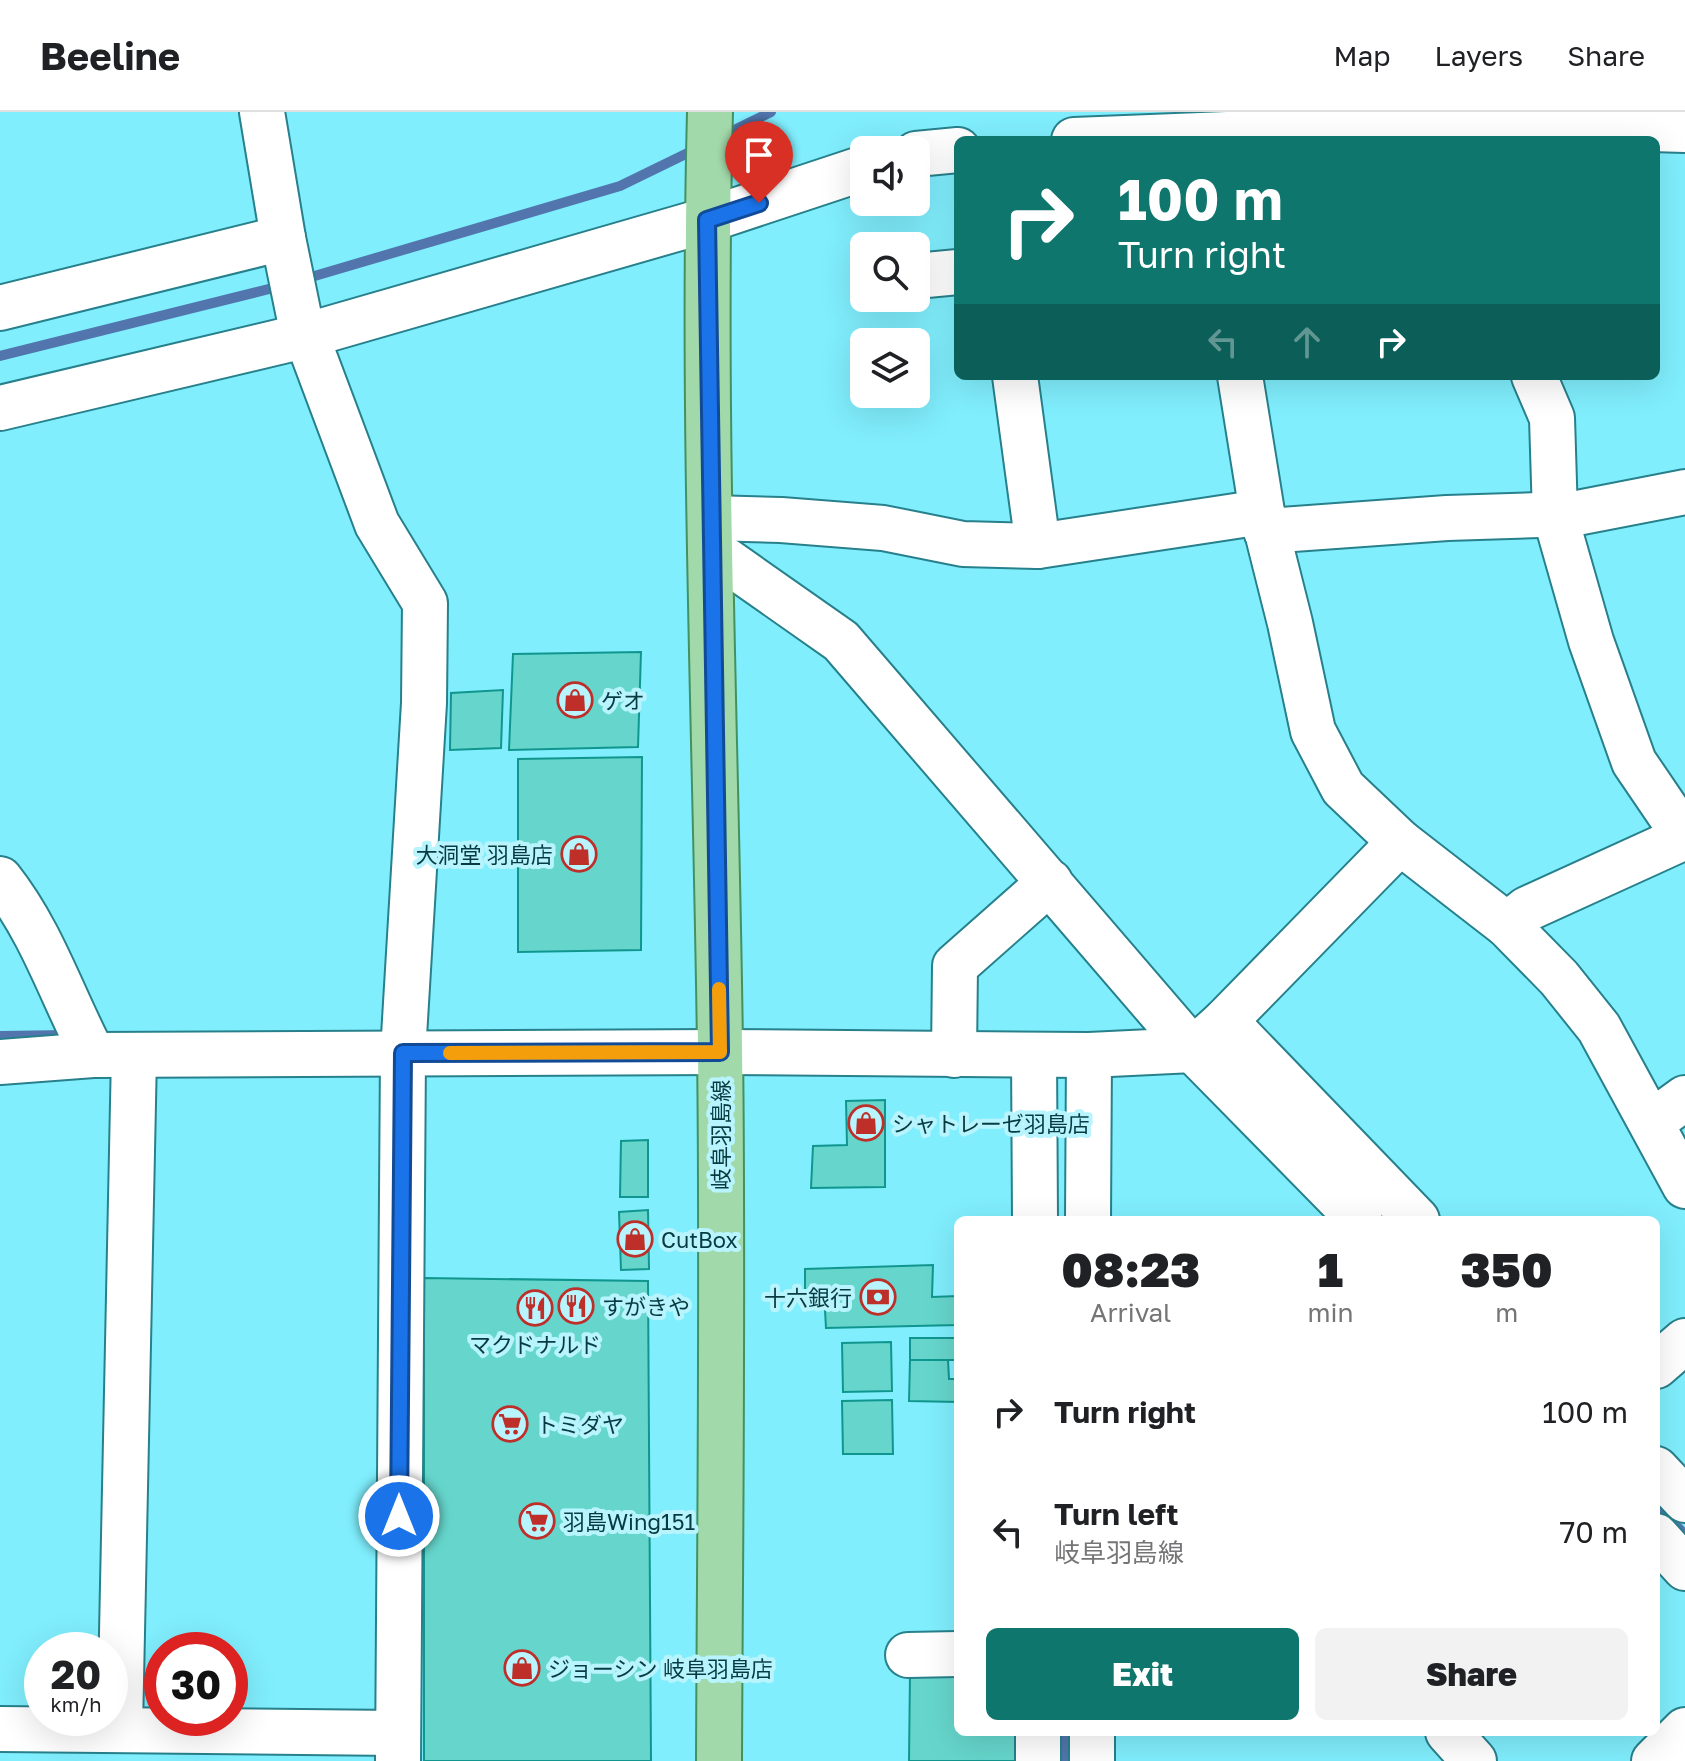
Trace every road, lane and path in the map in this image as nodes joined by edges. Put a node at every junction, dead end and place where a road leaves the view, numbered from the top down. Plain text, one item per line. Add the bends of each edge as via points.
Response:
1 (262, 112) edge
2 (710, 112) edge
3 (1193, 128) edge
4 (1685, 130) edge
5 (1462, 132) edge
6 (1114, 136) edge
7 (954, 150) edge
8 (930, 153) edge
9 (850, 171) edge
10 (708, 204) junction
11 (284, 248) junction
12 (954, 272) edge
13 (930, 275) edge
14 (0, 308) edge
15 (304, 325) junction
16 (1016, 380) edge
17 (1241, 380) edge
18 (1536, 380) edge
19 (0, 408) edge
20 (1685, 492) edge
21 (1555, 515) junction
22 (1264, 522) junction
23 (710, 533) junction
24 (1038, 546) junction
25 (1685, 837) edge
26 (1400, 842) junction
27 (0, 879) edge
28 (1050, 882) junction
29 (1507, 925) junction
30 (1225, 1021) junction
31 (1193, 1050) junction
32 (720, 1052) junction
33 (403, 1053) junction
34 (113, 1055) junction
35 (954, 1055) junction
36 (1034, 1055) junction
37 (1089, 1055) junction
38 (0, 1062) edge
39 (1668, 1110) edge
40 (1685, 1186) edge
41 (1344, 1215) edge
42 (1035, 1216) edge
43 (1088, 1216) edge
44 (1413, 1216) edge
45 (1685, 1341) edge
46 (1660, 1363) edge
47 (1660, 1473) edge
48 (1685, 1500) edge
49 (1660, 1540) edge
50 (1685, 1568) edge
51 (119, 1632) edge
52 (954, 1654) edge
53 (908, 1655) dead end
54 (0, 1729) edge
55 (24, 1729) edge
56 (128, 1730) edge
57 (1685, 1730) edge
58 (1038, 1736) edge
59 (1092, 1736) edge
60 (1452, 1736) edge
61 (398, 1747) edge
62 (719, 1761) edge
63 (1038, 1761) edge
64 (1092, 1761) edge
65 (1474, 1761) edge
66 (1654, 1761) edge

1 - 11 street
2 - 10 main road, 岐阜羽島線
3 - 5 street
3 - 6 street
4 - 5 street
7 - 8 street
9 - 10 street
10 - 15 street
10 - 23 main road, 岐阜羽島線
11 - 14 street
11 - 15 street
12 - 13 street
15 - 19 street
15 - 33 street via 377,524 425,603
16 - 24 street
17 - 22 street
18 - 21 street via 1552,418
20 - 21 street
21 - 22 street
21 - 25 street via 1591,641 1634,762
22 - 24 street
22 - 26 street via 1313,731 1343,788
23 - 24 street via 781,520 883,528 963,544
23 - 28 street via 841,641
23 - 32 main road, 岐阜羽島線
25 - 29 street via 1527,909
26 - 29 street
26 - 30 street
27 - 34 street via 21,905 69,1009
28 - 31 street
28 - 35 street via 955,966
29 - 39 street via 1559,978
30 - 31 street
30 - 44 street
31 - 37 street
31 - 41 street
32 - 33 street
32 - 35 street
32 - 62 main road, 岐阜羽島線
33 - 34 street
33 - 61 street
34 - 38 street
34 - 51 street
35 - 36 street
36 - 37 street
36 - 42 street
37 - 43 street
39 - 40 street
45 - 46 street
47 - 48 street
49 - 50 street
52 - 53 street
54 - 55 street
56 - 61 street
57 - 66 street
58 - 63 street
59 - 64 street
60 - 65 street

